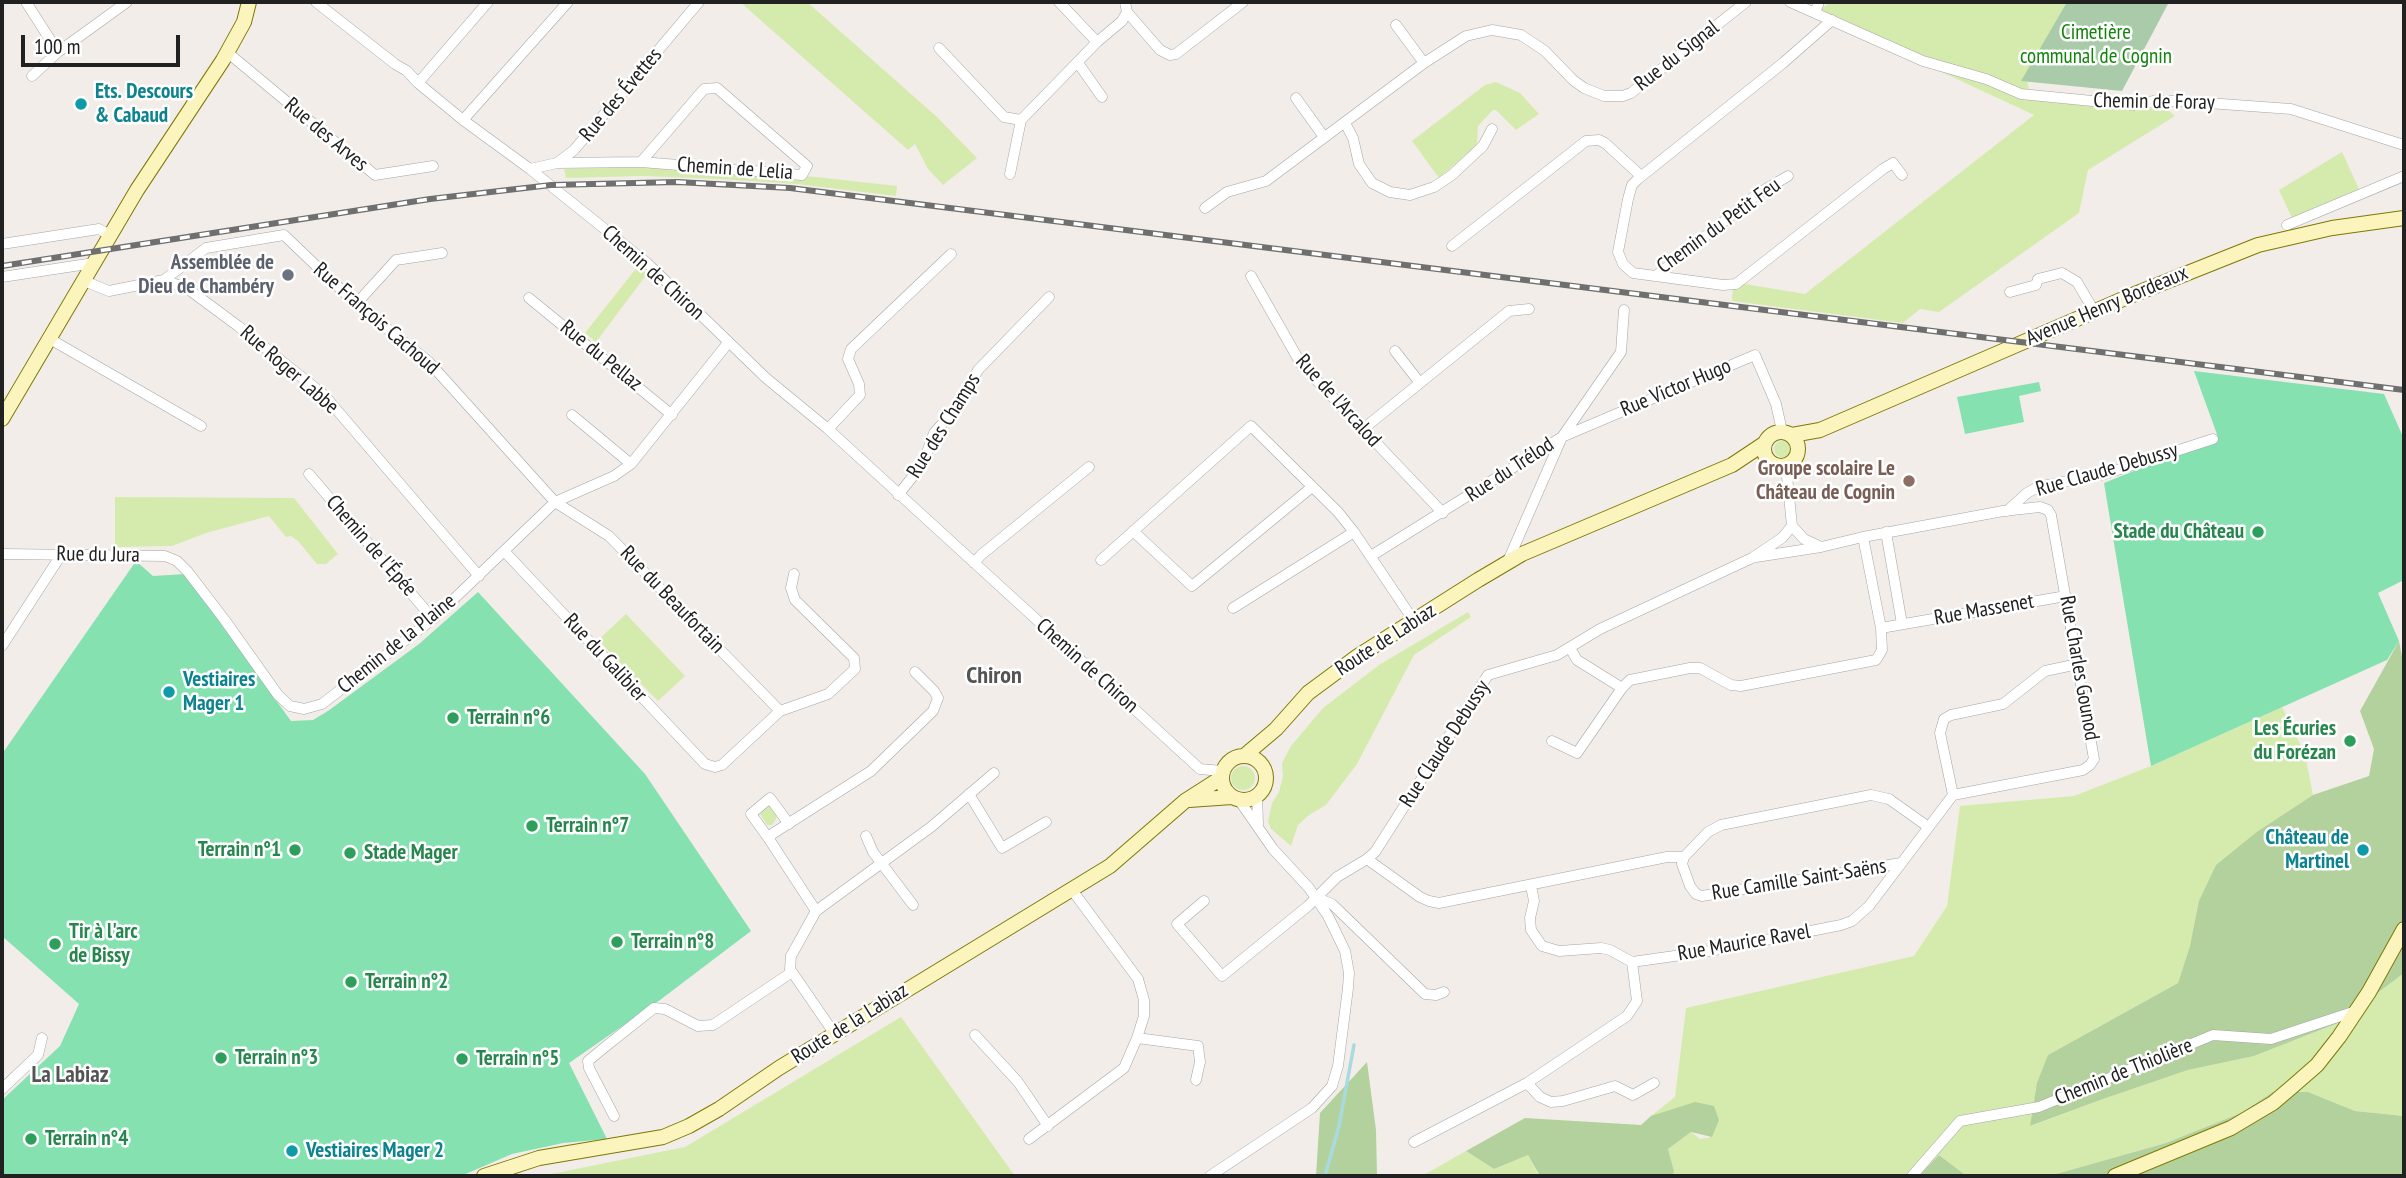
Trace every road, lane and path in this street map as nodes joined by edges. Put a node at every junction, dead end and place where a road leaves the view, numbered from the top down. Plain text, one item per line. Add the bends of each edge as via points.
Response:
1 (26, 2) edge
2 (127, 2) edge
3 (316, 2) edge
4 (488, 2) edge
5 (568, 2) edge
6 (699, 2) edge
7 (1059, 2) edge
8 (1243, 2) edge
9 (1746, 2) edge
10 (1790, 2) edge
11 (1819, 2) edge
12 (251, 5) edge
13 (1126, 7) edge
14 (1815, 13) junction
15 (1832, 20) junction
16 (1396, 25) dead end
17 (1097, 42) junction
18 (939, 48) dead end
19 (58, 52) junction
20 (230, 60) junction
21 (1078, 63) junction
22 (1423, 63) junction
23 (32, 76) dead end
24 (418, 83) junction
25 (201, 95) junction
26 (1102, 96) dead end
27 (1296, 98) dead end
28 (463, 120) junction
29 (1021, 120) junction
30 (1346, 123) junction
31 (1492, 129) dead end
32 (1324, 137) junction
33 (2404, 145) edge
34 (641, 162) junction
35 (557, 163) junction
36 (433, 166) dead end
37 (530, 169) junction
38 (1010, 174) dead end
39 (1902, 175) dead end
40 (1641, 176) junction
41 (1788, 176) dead end
42 (2404, 176) edge
43 (1205, 208) dead end
44 (2404, 218) edge
45 (2287, 225) dead end
46 (110, 235) junction
47 (2, 244) edge
48 (1452, 246) dead end
49 (442, 253) dead end
50 (951, 254) dead end
51 (94, 263) junction
52 (1251, 276) dead end
53 (1656, 276) junction
54 (2, 277) edge
55 (164, 280) junction
56 (83, 282) junction
57 (2010, 292) dead end
58 (1049, 296) dead end
59 (529, 298) dead end
60 (356, 304) junction
61 (1529, 309) dead end
62 (1625, 310) dead end
63 (2094, 311) junction
64 (50, 339) junction
65 (728, 343) junction
66 (1395, 351) dead end
67 (1420, 383) junction
68 (572, 415) dead end
69 (671, 415) junction
70 (2, 419) edge
71 (201, 426) dead end
72 (828, 429) junction
73 (1363, 429) junction
74 (1562, 437) junction
75 (1791, 437) junction
76 (2213, 439) dead end
77 (1765, 443) junction
78 (1768, 461) junction
79 (631, 464) junction
80 (1732, 466) junction
81 (1786, 466) junction
82 (1089, 467) dead end
83 (309, 474) dead end
84 (1312, 487) junction
85 (898, 495) junction
86 (555, 502) junction
87 (2007, 511) junction
88 (1443, 513) junction
89 (2051, 514) joint
90 (1792, 526) junction
91 (1133, 531) junction
92 (1354, 532) junction
93 (1886, 533) junction
94 (1863, 537) junction
95 (1821, 547) junction
96 (504, 551) junction
97 (2, 554) edge
98 (61, 555) junction
99 (1371, 556) junction
100 (1752, 558) junction
101 (1101, 560) dead end
102 (974, 563) junction
103 (1507, 563) junction
104 (188, 572) joint
105 (794, 574) dead end
106 (479, 576) junction
107 (2067, 596) junction
108 (1233, 608) dead end
109 (433, 619) junction
110 (1414, 621) junction
111 (1902, 624) junction
112 (1881, 628) junction
113 (2, 646) edge
114 (1570, 648) junction
115 (2078, 664) junction
116 (915, 672) dead end
117 (845, 679) junction
118 (855, 688) dead end
119 (1622, 688) junction
120 (780, 711) junction
121 (1276, 729) junction
122 (1552, 741) dead end
123 (1244, 756) junction
124 (1262, 765) junction
125 (1200, 769) junction
126 (994, 773) dead end
127 (1222, 775) junction
128 (1200, 790) junction
129 (970, 794) junction
130 (1257, 795) junction
131 (1953, 795) junction
132 (1236, 798) junction
133 (1185, 801) junction
134 (1046, 822) dead end
135 (789, 824) junction
136 (1258, 824) junction
137 (1927, 826) junction
138 (866, 836) dead end
139 (769, 839) junction
140 (1684, 857) junction
141 (1367, 859) junction
142 (1900, 863) junction
143 (882, 864) junction
144 (1531, 886) junction
145 (1072, 890) junction
146 (1317, 898) junction
147 (1204, 901) dead end
148 (912, 905) dead end
149 (816, 911) junction
150 (2404, 929) edge
151 (1632, 962) junction
152 (792, 972) junction
153 (1444, 992) dead end
154 (2357, 1011) junction
155 (834, 1033) junction
156 (975, 1035) dead end
157 (42, 1038) dead end
158 (1137, 1038) junction
159 (1196, 1080) dead end
160 (1527, 1083) junction
161 (1654, 1083) dead end
162 (2, 1089) edge
163 (614, 1116) dead end
164 (1048, 1126) junction
165 (1029, 1139) dead end
166 (1414, 1142) dead end
167 (484, 1176) edge
168 (1210, 1176) edge
169 (1912, 1176) edge
170 (2115, 1176) edge

1 - 19 street
2 - 19 street
3 - 24 street, Chemin de Chiron
4 - 24 street
5 - 28 street
6 - 35 street, Rue des Évettes via 574,150
7 - 17 street
8 - 13 street via 1170,55 1160,50
9 - 22 street, Rue du Signal via 1623,96 1604,96 1584,88 1532,41 1508,31 1466,36
10 - 14 street, Chemin de Foray
11 - 14 street
12 - 20 main road
12 - 25 main road
13 - 17 street via 1122,21
14 - 15 street, Chemin de Foray
15 - 33 street, Chemin de Foray via 1923,61 2021,94 2133,105 2167,101 2291,109
15 - 40 street, Chemin du Petit Feu
16 - 22 street
17 - 21 street
18 - 29 street via 1004,117
19 - 23 street
20 - 25 main road
20 - 36 street, Rue des Arves via 375,174
21 - 26 street
21 - 29 street
22 - 30 street, Rue du Signal
24 - 28 street, Chemin de Chiron
25 - 46 main road
27 - 32 street
28 - 37 street, Chemin de Chiron
29 - 38 street
30 - 31 street via 1359,164 1372,183 1410,195 1452,175 1483,146
30 - 32 street, Rue du Signal
32 - 43 street, Rue du Signal via 1266,181 1227,192
34 - 34 street, Chemin de Lelia via 704,89 718,88 807,166 802,175
34 - 35 street, Chemin de Lelia
35 - 37 street, Rue des Évettes
37 - 65 street, Chemin de Chiron via 646,263
39 - 53 street via 1893,163 1883,169 1736,284
40 - 48 street via 1605,143 1586,141
40 - 53 street, Chemin du Petit Feu via 1632,186 1618,252 1633,273
41 - 53 street, Chemin du Petit Feu via 1759,193
42 - 45 street
44 - 63 main road, Avenue Henry Bordeaux via 2270,241
46 - 47 street via 99,229
46 - 51 main road
49 - 60 street via 396,260
50 - 72 street via 852,349 848,359 860,395
51 - 54 street
51 - 56 main road
52 - 73 street, Rue de l'Arcalod via 1301,364
55 - 56 street via 108,291
55 - 60 street, Rue François Cachoud via 206,248 284,235
55 - 106 street, Rue Roger Labbe via 188,289 324,395
56 - 64 main road
57 - 63 street via 2062,273 2077,282
58 - 85 street, Rue des Champs via 978,370
59 - 69 street, Rue du Pellaz
60 - 86 street, Rue François Cachoud via 428,361
61 - 67 street via 1509,310
62 - 74 street, Rue du Trélod via 1621,352
63 - 75 main road, Avenue Henry Bordeaux via 1820,430
64 - 70 main road
64 - 71 street
65 - 69 street, Chemin de la Plaine
65 - 72 street, Chemin de Chiron
66 - 67 street
67 - 73 street
68 - 79 street
69 - 79 street, Chemin de la Plaine
72 - 85 street, Chemin de Chiron
73 - 88 street, Rue de l'Arcalod
74 - 75 street, Rue Victor Hugo via 1755,355
74 - 88 street, Rue du Trélod
74 - 103 street
75 - 77 main road via 1773,434
75 - 81 main road via 1796,458
76 - 87 street, Rue Claude Debussy via 2105,474 2038,487
77 - 78 main road
77 - 80 main road
78 - 80 main road
78 - 81 main road
79 - 86 street, Chemin de la Plaine
80 - 103 main road
81 - 90 street
82 - 102 street
83 - 109 street, Chemin de l'Épée
84 - 91 street via 1192,586
84 - 91 street via 1251,426
84 - 92 street
85 - 102 street, Chemin de Chiron
86 - 96 street, Chemin de la Plaine
86 - 120 street, Rue du Beaufortain via 609,536
87 - 89 street, Rue Claude Debussy via 2040,507
87 - 93 street, Rue Claude Debussy
88 - 99 street, Rue du Trélod
89 - 107 street, Rue Charles Gounod
90 - 95 street
90 - 100 street, Rue Claude Debussy
91 - 101 street
92 - 99 street
92 - 108 street
93 - 94 street, Rue Claude Debussy
93 - 111 street
94 - 95 street, Rue Claude Debussy
94 - 112 street
95 - 100 street, Rue Claude Debussy
96 - 106 street, Chemin de la Plaine
96 - 120 street, Rue du Galibier via 705,764 722,765
97 - 98 street, Rue du Jura
98 - 104 street, Rue du Jura via 165,556
98 - 113 street
99 - 110 street
100 - 114 street, Rue Claude Debussy
102 - 125 street, Chemin de Chiron
103 - 110 main road, Route de Labiaz
104 - 109 street, Chemin de la Plaine via 278,695 290,706 304,709 322,704
105 - 117 street via 791,588 795,600 854,658 855,669
106 - 109 street, Chemin de la Plaine
107 - 111 street, Rue Massenet
107 - 115 street, Rue Charles Gounod
110 - 121 main road, Route de Labiaz via 1308,693
111 - 112 street, Rue Massenet
112 - 119 street via 1882,650 1868,663 1741,686 1690,668 1630,680
114 - 119 street via 1577,660
114 - 141 street, Rue Claude Debussy via 1488,675
115 - 131 street via 2040,673 2003,704 1944,719 1940,733
115 - 131 street, Rue Charles Gounod via 2094,753 2090,765 2067,774
116 - 135 street via 938,698 933,711 871,771
117 - 118 street
117 - 120 street via 828,694
119 - 122 street via 1577,753
121 - 123 main road, Route de Labiaz
121 - 124 main road, Route de Labiaz
123 - 124 main road
123 - 127 main road via 1231,760
124 - 130 main road via 1264,787
125 - 127 street
125 - 128 street
126 - 129 street
127 - 128 main road, Route de la Labiaz
127 - 132 main road via 1226,792
128 - 133 main road, Route de la Labiaz
129 - 134 street via 1002,848
129 - 143 street
130 - 132 main road via 1247,800
130 - 136 street
131 - 137 street, Rue Maurice Ravel
132 - 133 main road
132 - 136 street
133 - 145 main road, Route de la Labiaz via 1110,866
135 - 139 street
135 - 139 street via 770,799 751,814
136 - 146 street via 1273,849
137 - 140 street via 1889,799 1871,795 1721,825
137 - 142 street, Rue Maurice Ravel
138 - 143 street
139 - 149 street
140 - 142 street, Rue Camille Saint-Saëns via 1690,886 1702,896
140 - 144 street
141 - 144 street via 1429,901
141 - 146 street, Rue Claude Debussy via 1338,877
142 - 151 street, Rue Maurice Ravel via 1869,906 1852,921
143 - 148 street
143 - 149 street
144 - 151 street via 1531,930 1542,946 1559,951 1601,948
145 - 155 main road, Route de la Labiaz
145 - 158 street via 1138,979 1144,1000
146 - 147 street, Rue Claude Debussy via 1222,976 1177,924
146 - 153 street via 1332,904 1425,994
146 - 168 street via 1338,934 1349,973 1336,1077 1312,1108
149 - 152 street via 791,956
150 - 154 main road
151 - 160 street via 1637,991 1634,1009
152 - 155 street
152 - 163 street via 713,1026 698,1026 654,1008 605,1047 588,1061
154 - 169 street, Chemin de Thiolière via 2271,1039 2213,1035 2039,1107 1960,1121
154 - 170 main road via 2317,1065 2273,1103 2231,1128
155 - 167 main road, Route de la Labiaz via 719,1109 663,1137 539,1158
156 - 164 street via 1018,1082
157 - 162 street via 38,1055
158 - 159 street via 1198,1046
158 - 164 street via 1124,1068
160 - 161 street via 1551,1102 1615,1086 1633,1095
160 - 166 street
164 - 165 street

